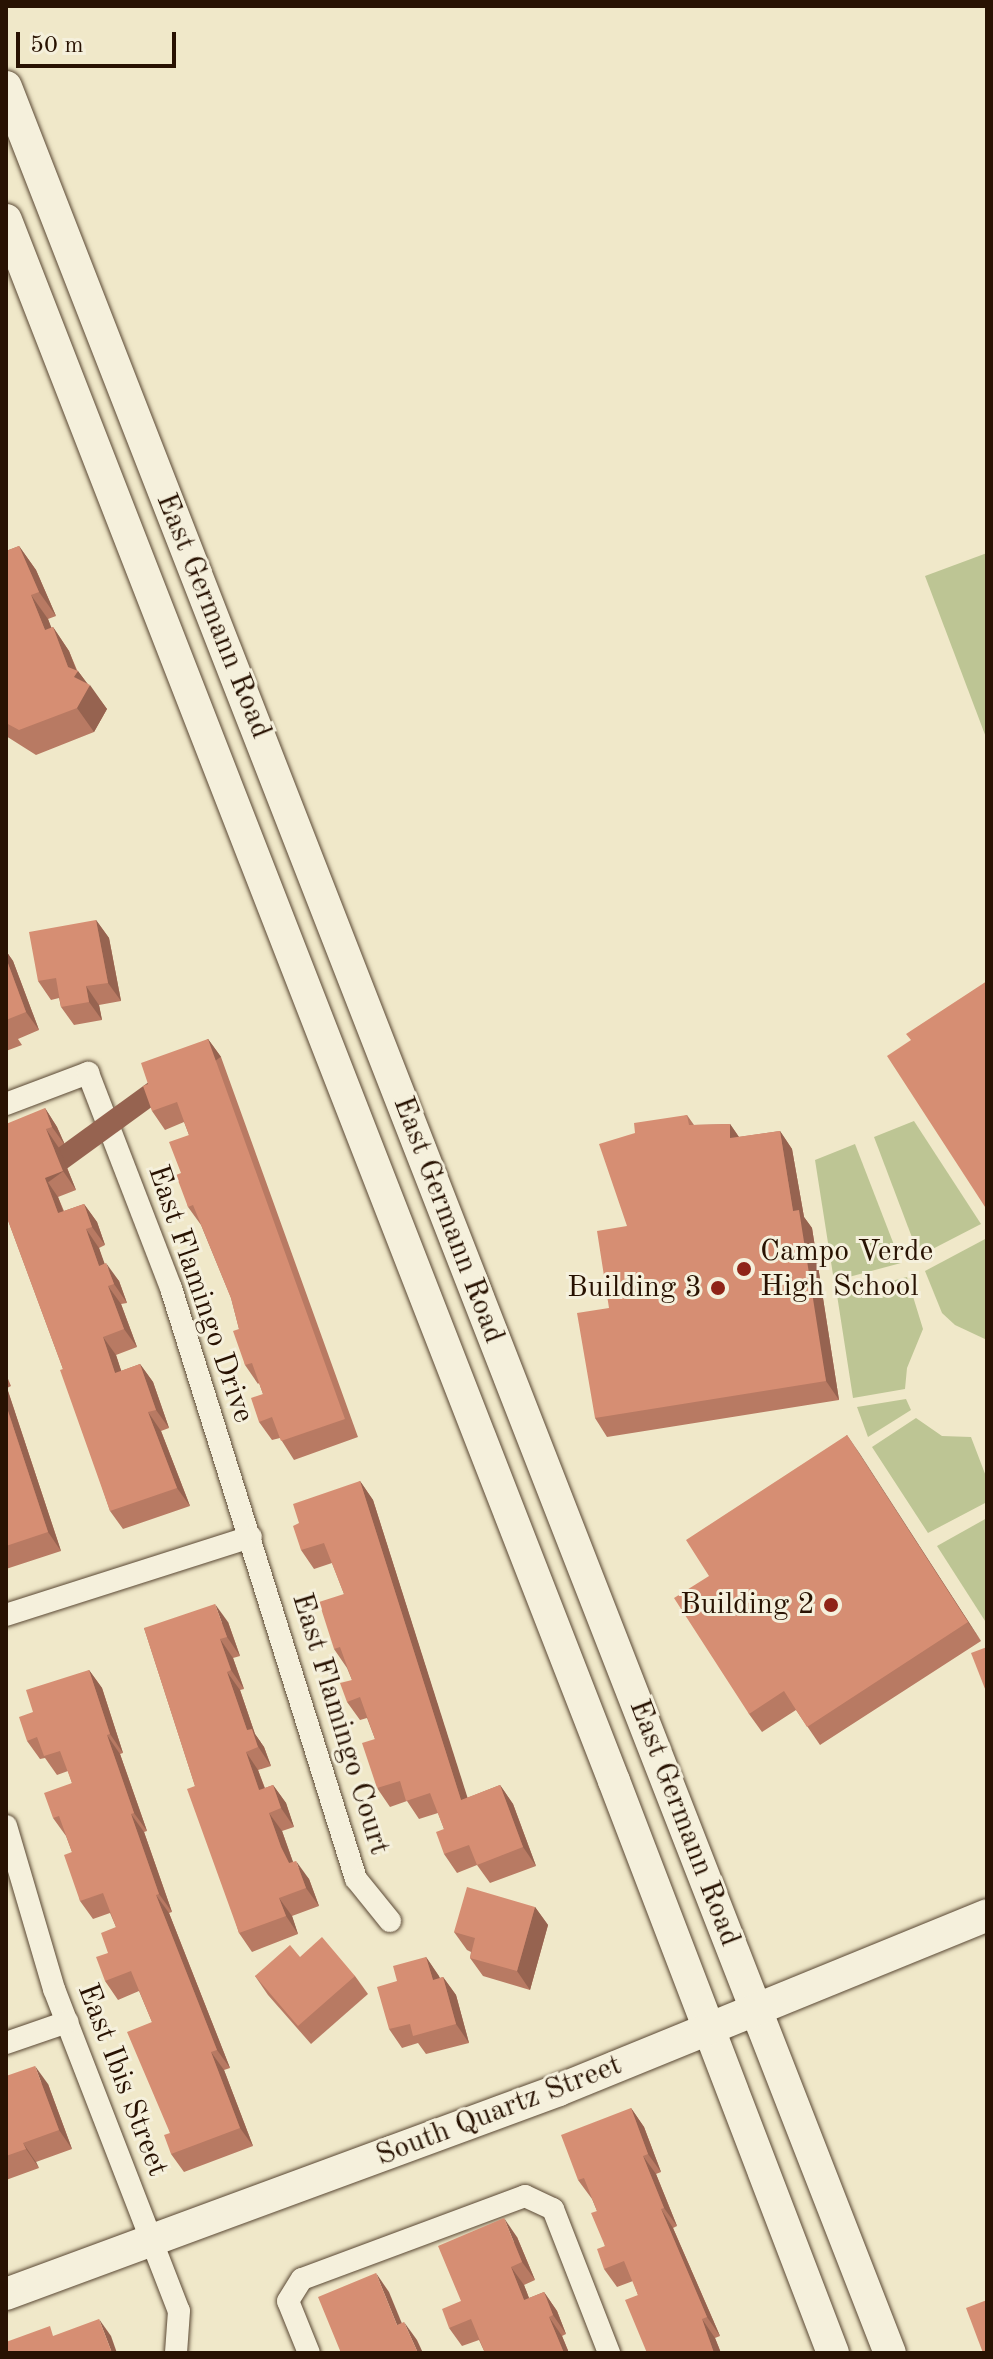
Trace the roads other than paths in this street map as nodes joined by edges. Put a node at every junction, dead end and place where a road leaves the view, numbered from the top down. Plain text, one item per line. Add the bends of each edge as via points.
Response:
1 (6, 87) edge
2 (6, 220) edge
3 (6, 1104) edge
4 (251, 1537) junction
5 (6, 1615) edge
6 (6, 1826) edge
7 (987, 1915) edge
8 (390, 1921) dead end
9 (757, 2007) junction
10 (67, 2022) junction
11 (709, 2027) junction
12 (6, 2043) edge
13 (152, 2241) junction
14 (6, 2294) edge
15 (176, 2353) edge
16 (309, 2353) edge
17 (609, 2353) edge
18 (833, 2353) edge
19 (890, 2353) edge

1 - 9 main road, East Germann Road
2 - 11 main road, East Germann Road
3 - 4 street, East Flamingo Drive via 88,1073 171,1288
4 - 5 street
4 - 8 street, East Flamingo Court via 356,1879
6 - 10 street, East Ibis Street
7 - 9 main road, South Quartz Street
9 - 11 main road, South Quartz Street
9 - 19 main road, East Germann Road
10 - 12 street
10 - 13 street, East Ibis Street
11 - 13 main road, South Quartz Street via 559,2090
11 - 18 main road, East Germann Road
13 - 14 main road, South Quartz Street
13 - 15 street, East Ibis Street via 179,2311
16 - 17 street via 288,2301 302,2279 525,2196 553,2209

